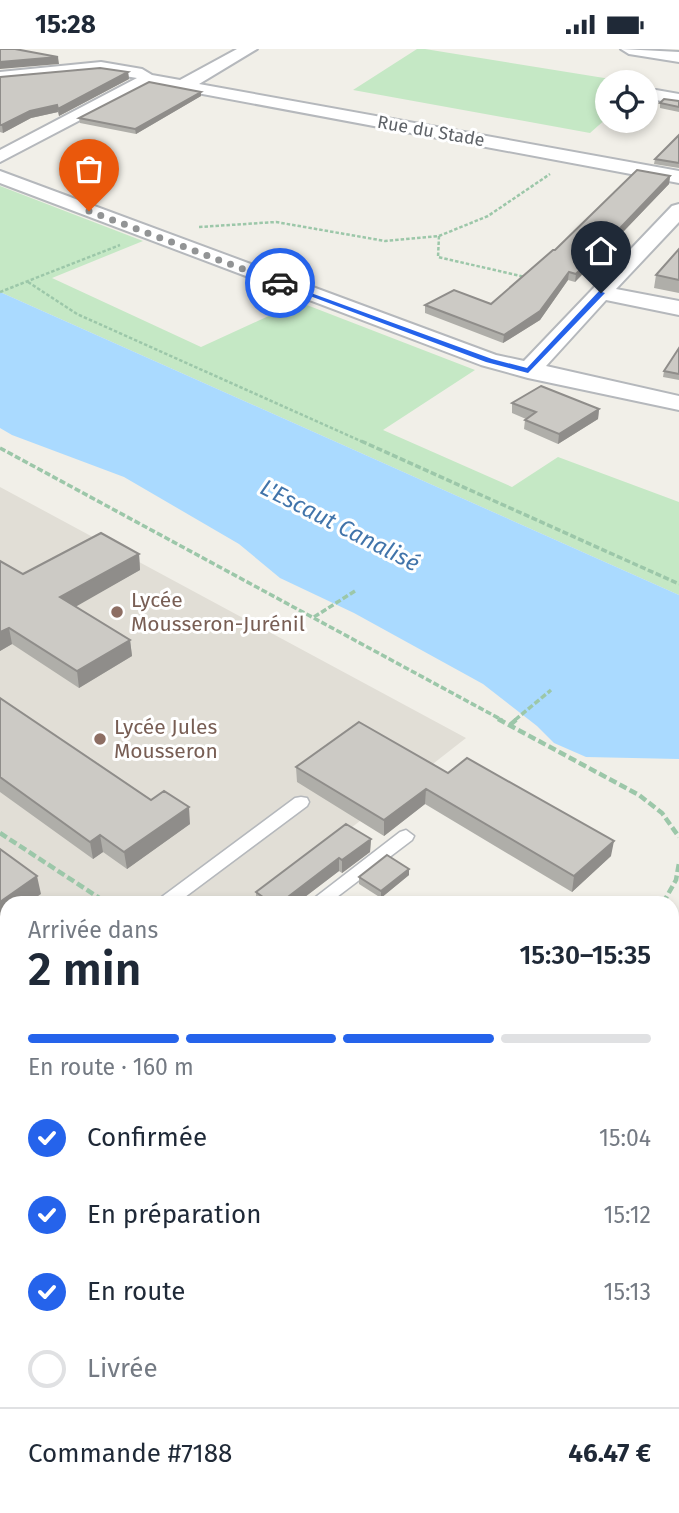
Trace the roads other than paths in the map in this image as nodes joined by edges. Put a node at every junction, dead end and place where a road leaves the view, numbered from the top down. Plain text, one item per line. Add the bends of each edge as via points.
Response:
1 (249, 49) edge
2 (629, 49) edge
3 (677, 54) edge
4 (0, 77) edge
5 (147, 79) junction
6 (184, 85) junction
7 (658, 95) edge
8 (679, 99) edge
9 (0, 138) edge
10 (26, 143) junction
11 (0, 157) edge
12 (0, 177) edge
13 (679, 177) edge
14 (679, 210) edge
15 (601, 293) junction
16 (679, 308) edge
17 (528, 371) junction
18 (679, 403) edge
19 (301, 802) dead end
20 (406, 837) dead end
21 (175, 896) edge
22 (326, 896) edge

1 - 6 street
2 - 3 street
4 - 5 street, Rue du Stade via 106,67
5 - 6 street, Rue du Stade
5 - 10 street
6 - 13 street, Rue du Stade
7 - 8 street
9 - 10 street
10 - 11 street
12 - 17 street via 138,237
14 - 15 street
15 - 16 street
15 - 17 street
17 - 18 street
19 - 21 lane
20 - 22 lane

